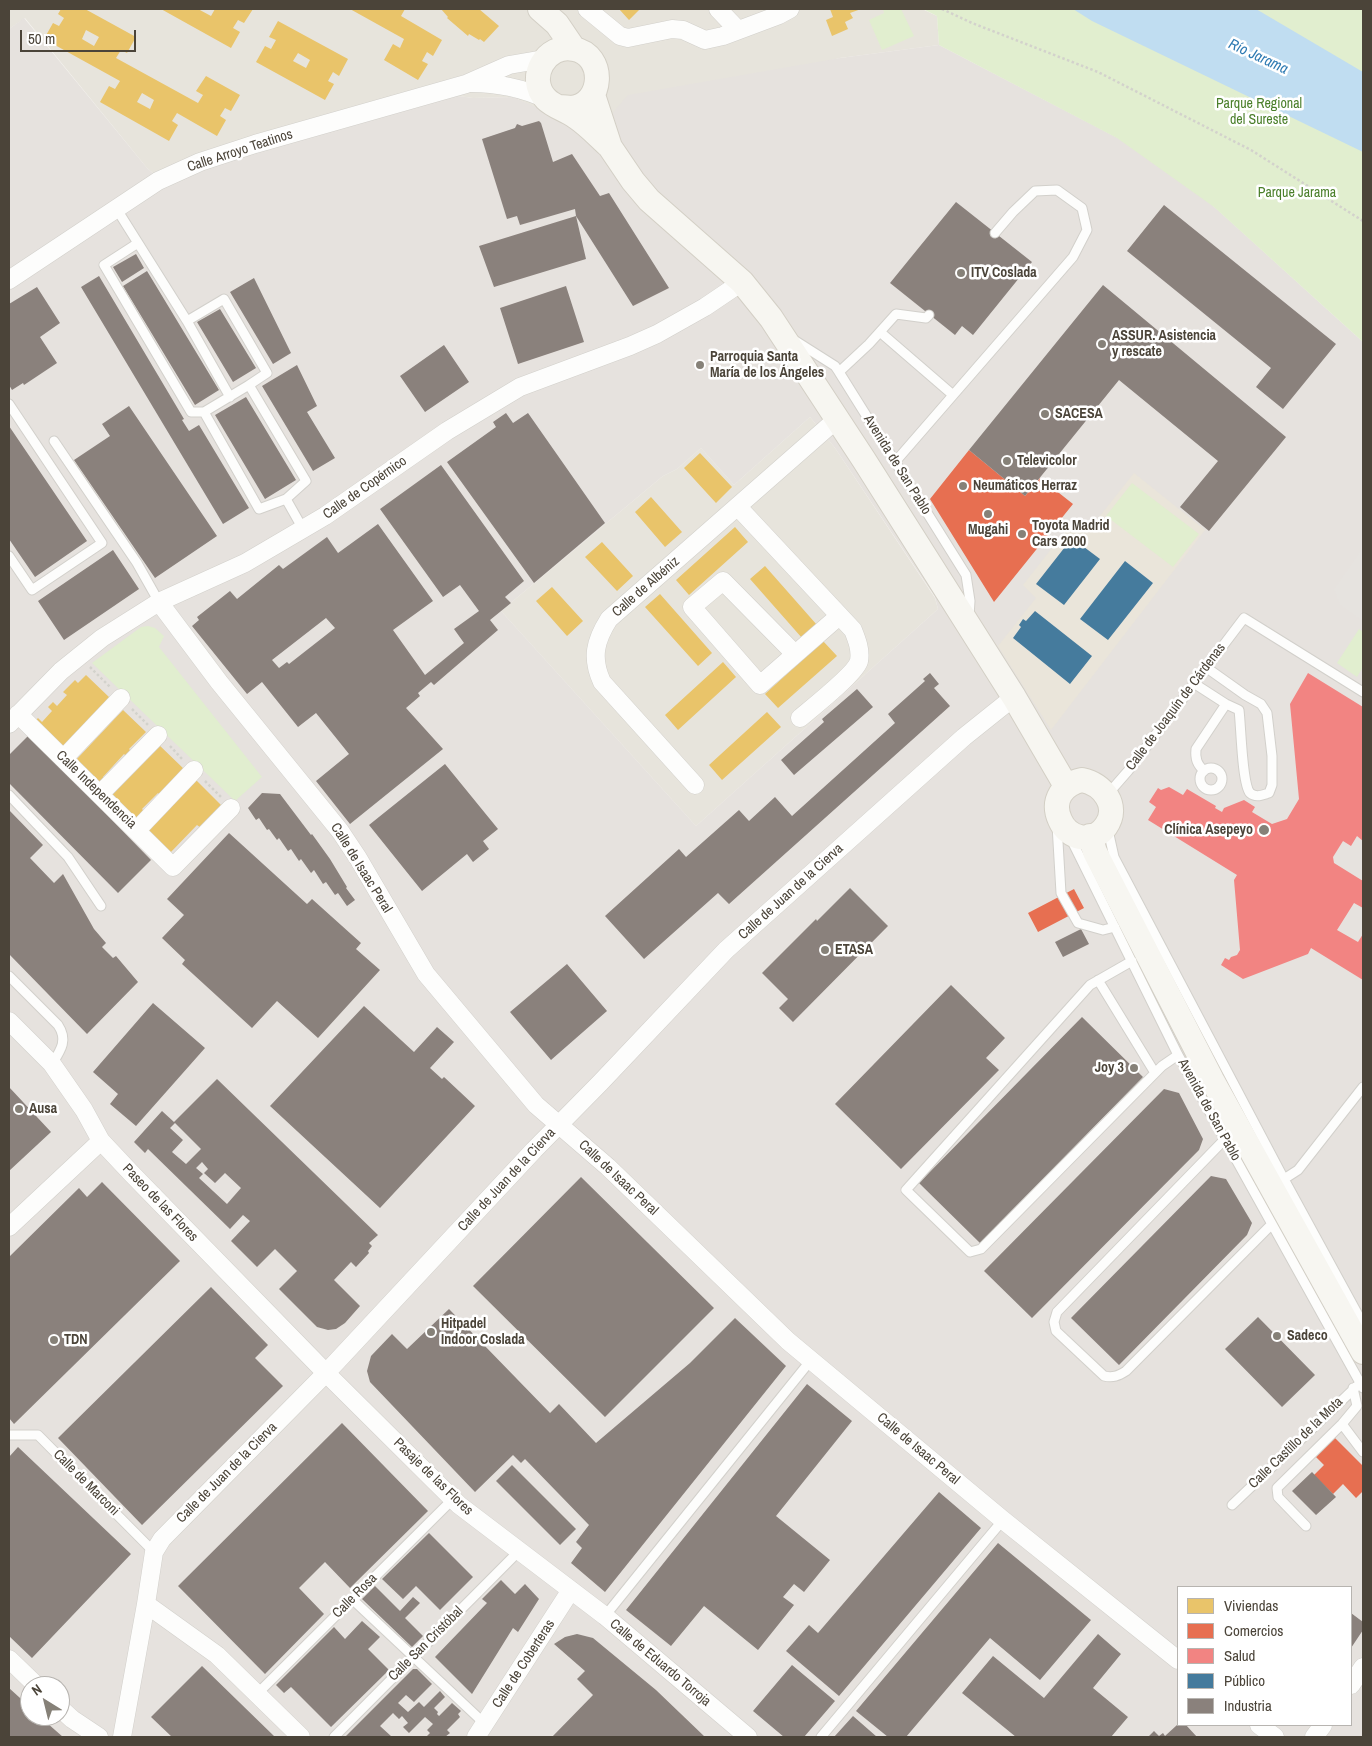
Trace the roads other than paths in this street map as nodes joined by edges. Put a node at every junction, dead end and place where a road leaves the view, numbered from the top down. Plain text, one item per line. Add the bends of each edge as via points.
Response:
1 (534, 9) edge
2 (540, 9) edge
3 (587, 9) edge
4 (718, 9) edge
5 (790, 9) edge
6 (738, 30) junction
7 (574, 48) junction
8 (547, 57) junction
9 (466, 84) junction
10 (593, 95) junction
11 (553, 103) junction
12 (610, 147) junction
13 (116, 208) junction
14 (995, 233) dead end
15 (138, 243) junction
16 (9, 280) edge
17 (742, 282) junction
18 (929, 314) dead end
19 (187, 321) junction
20 (780, 331) junction
21 (880, 332) junction
22 (839, 372) junction
23 (249, 385) junction
24 (230, 396) junction
25 (953, 396) junction
26 (9, 404) edge
27 (204, 412) junction
28 (837, 419) junction
29 (54, 441) dead end
30 (895, 462) junction
31 (286, 499) junction
32 (738, 507) junction
33 (303, 529) junction
34 (9, 556) edge
35 (159, 602) junction
36 (839, 616) junction
37 (969, 626) junction
38 (795, 654) junction
39 (1207, 668) junction
40 (1195, 684) junction
41 (1363, 692) edge
42 (1014, 697) junction
43 (121, 698) dead end
44 (1226, 704) junction
45 (800, 718) dead end
46 (14, 719) edge
47 (158, 735) dead end
48 (64, 758) junction
49 (194, 770) dead end
50 (1204, 771) dead end
51 (695, 785) dead end
52 (1066, 786) junction
53 (100, 794) junction
54 (9, 795) edge
55 (1106, 795) junction
56 (232, 808) dead end
57 (1060, 819) junction
58 (137, 830) junction
59 (1099, 831) junction
60 (101, 906) dead end
61 (1115, 927) junction
62 (1132, 961) junction
63 (9, 976) edge
64 (1098, 980) junction
65 (9, 1021) edge
66 (1178, 1055) junction
67 (52, 1064) junction
68 (1155, 1073) junction
69 (1363, 1087) edge
70 (559, 1125) junction
71 (1225, 1139) junction
72 (101, 1141) junction
73 (1284, 1179) junction
74 (1272, 1224) junction
75 (9, 1227) edge
76 (1363, 1324) edge
77 (1363, 1352) edge
78 (811, 1360) junction
79 (326, 1373) junction
80 (1359, 1386) edge
81 (1342, 1424) junction
82 (9, 1436) edge
83 (1363, 1452) edge
84 (453, 1498) junction
85 (1232, 1504) dead end
86 (1003, 1520) junction
87 (1306, 1526) dead end
88 (519, 1551) junction
89 (154, 1552) junction
90 (571, 1590) junction
91 (352, 1599) junction
92 (146, 1604) junction
93 (604, 1616) junction
94 (414, 1657) junction
95 (9, 1659) edge
96 (1177, 1659) edge
97 (1363, 1667) edge
98 (27, 1676) edge
99 (1352, 1684) edge
100 (257, 1694) junction
101 (70, 1717) edge
102 (1260, 1726) edge
103 (1322, 1726) edge
104 (481, 1733) edge
105 (100, 1737) edge
106 (122, 1737) edge
107 (301, 1737) edge
108 (334, 1737) edge
109 (748, 1737) edge
110 (821, 1737) edge
111 (1275, 1737) edge
112 (1314, 1737) edge

1 - 8 street via 544,25
2 - 7 street via 557,24
3 - 6 street via 620,36 628,38 672,29 683,30 705,40
4 - 6 street
5 - 6 street
7 - 8 street via 565,48
7 - 10 street via 589,56 597,71
8 - 9 street, Calle Arroyo Teatinos via 509,65
8 - 11 street via 538,75 541,92
9 - 11 street, Calle Arroyo Teatinos via 510,86
9 - 13 street, Calle Arroyo Teatinos via 200,162 158,181
10 - 11 street via 584,104 572,108
10 - 12 street
11 - 12 street via 586,124
12 - 17 street, Avenida de San Pablo via 649,200
13 - 15 lane
13 - 16 street, Calle Arroyo Teatinos
14 - 25 lane via 1035,192 1057,190 1082,208 1087,230 1073,257
15 - 19 lane
15 - 27 lane via 104,265 191,412
17 - 20 street, Avenida de San Pablo
17 - 33 street, Calle de Copérnico via 657,334 520,386 447,430
18 - 21 lane via 926,318 896,314
19 - 23 lane via 224,299 267,373
19 - 24 lane
20 - 22 lane, Avenida de San Pablo via 835,366
20 - 28 street, Avenida de San Pablo
21 - 22 lane
21 - 25 lane
22 - 30 lane, Avenida de San Pablo
23 - 24 lane
23 - 31 lane via 306,481
24 - 27 lane
25 - 30 lane
26 - 34 lane via 102,543 32,590
27 - 31 lane via 259,509
28 - 32 street, Calle de Albéniz
28 - 37 street, Avenida de San Pablo
29 - 35 lane via 137,563
30 - 37 lane, Avenida de San Pablo via 966,575
31 - 33 lane
32 - 36 street
32 - 51 street, Calle de Albéniz via 609,619 598,640 595,655 602,682
33 - 35 street, Calle de Copérnico via 245,563
35 - 46 street, Calle de Copérnico via 102,638 61,672
35 - 70 street, Calle de Isaac Peral via 219,682 340,831 426,974 536,1104
36 - 38 street
36 - 45 street via 853,630 858,643 859,662
37 - 42 street, Avenida de San Pablo
38 - 38 street via 760,685 692,607 723,581
39 - 40 lane, Calle de Joaquín de Cárdenas
39 - 41 lane, Calle de Joaquín de Cárdenas via 1244,618
39 - 44 lane via 1261,704 1267,713 1272,756 1269,793 1260,796 1248,791 1240,710
40 - 44 lane
40 - 55 lane, Calle de Joaquín de Cárdenas
42 - 52 street, Avenida de San Pablo
42 - 70 street, Calle de Juan de la Cierva via 964,737 726,950
43 - 48 street
44 - 50 lane via 1196,750 1198,765
46 - 48 street, Calle Independencia
47 - 53 street
48 - 53 street, Calle Independencia
49 - 58 street
52 - 55 street via 1082,780 1092,782
52 - 57 street via 1057,801
53 - 58 street, Calle Independencia
54 - 60 lane via 68,857
55 - 59 street via 1110,815
56 - 58 street, Calle Independencia via 173,867
57 - 59 street via 1076,837
57 - 61 lane, Avenida de San Pablo
57 - 61 lane via 1061,893 1078,924 1103,930
59 - 73 lane
59 - 77 street, Avenida de San Pablo via 1095,852 1212,1080
61 - 62 lane, Avenida de San Pablo
62 - 64 lane
62 - 66 lane, Avenida de San Pablo
63 - 67 lane via 63,1032 64,1039
64 - 68 lane
64 - 68 lane via 906,1190 970,1252 981,1249
65 - 67 street, Paseo de las Flores
66 - 68 lane
66 - 71 lane, Avenida de San Pablo
67 - 72 street, Paseo de las Flores
69 - 73 lane via 1298,1170
70 - 78 street, Calle de Isaac Peral via 608,1167
70 - 79 street, Calle de Juan de la Cierva
71 - 74 lane, Avenida de San Pablo
71 - 74 lane via 1057,1312 1056,1331 1104,1376 1119,1376
72 - 75 street
72 - 79 street, Paseo de las Flores
73 - 76 lane
74 - 80 lane, Avenida de San Pablo
78 - 86 street, Calle de Isaac Peral
78 - 93 lane
79 - 84 street, Pasaje de las Flores
79 - 89 street, Calle de Juan de la Cierva via 162,1539
80 - 81 lane via 1357,1406
80 - 85 lane, Calle Castillo de la Mota
81 - 83 lane
81 - 87 lane via 1277,1488 1278,1497
82 - 89 lane, Calle de Marconi via 38,1435
84 - 88 street, Pasaje de las Flores
84 - 91 lane, Calle Rosa
86 - 96 street, Calle de Isaac Peral
86 - 110 lane
88 - 90 street, Pasaje de las Flores
88 - 94 lane, Calle San Cristóbal
89 - 92 street, Calle de Juan de la Cierva
90 - 93 street, Calle de Eduardo Torroja
90 - 104 street, Calle de Coberteras
91 - 94 lane
91 - 100 lane, Calle Rosa
92 - 100 street via 217,1655
92 - 106 street, Calle de Juan de la Cierva
93 - 109 street, Calle de Eduardo Torroja
94 - 104 lane
94 - 108 lane, Calle San Cristóbal
95 - 98 street
97 - 99 street
100 - 107 street
101 - 105 street
102 - 111 street
103 - 112 street

